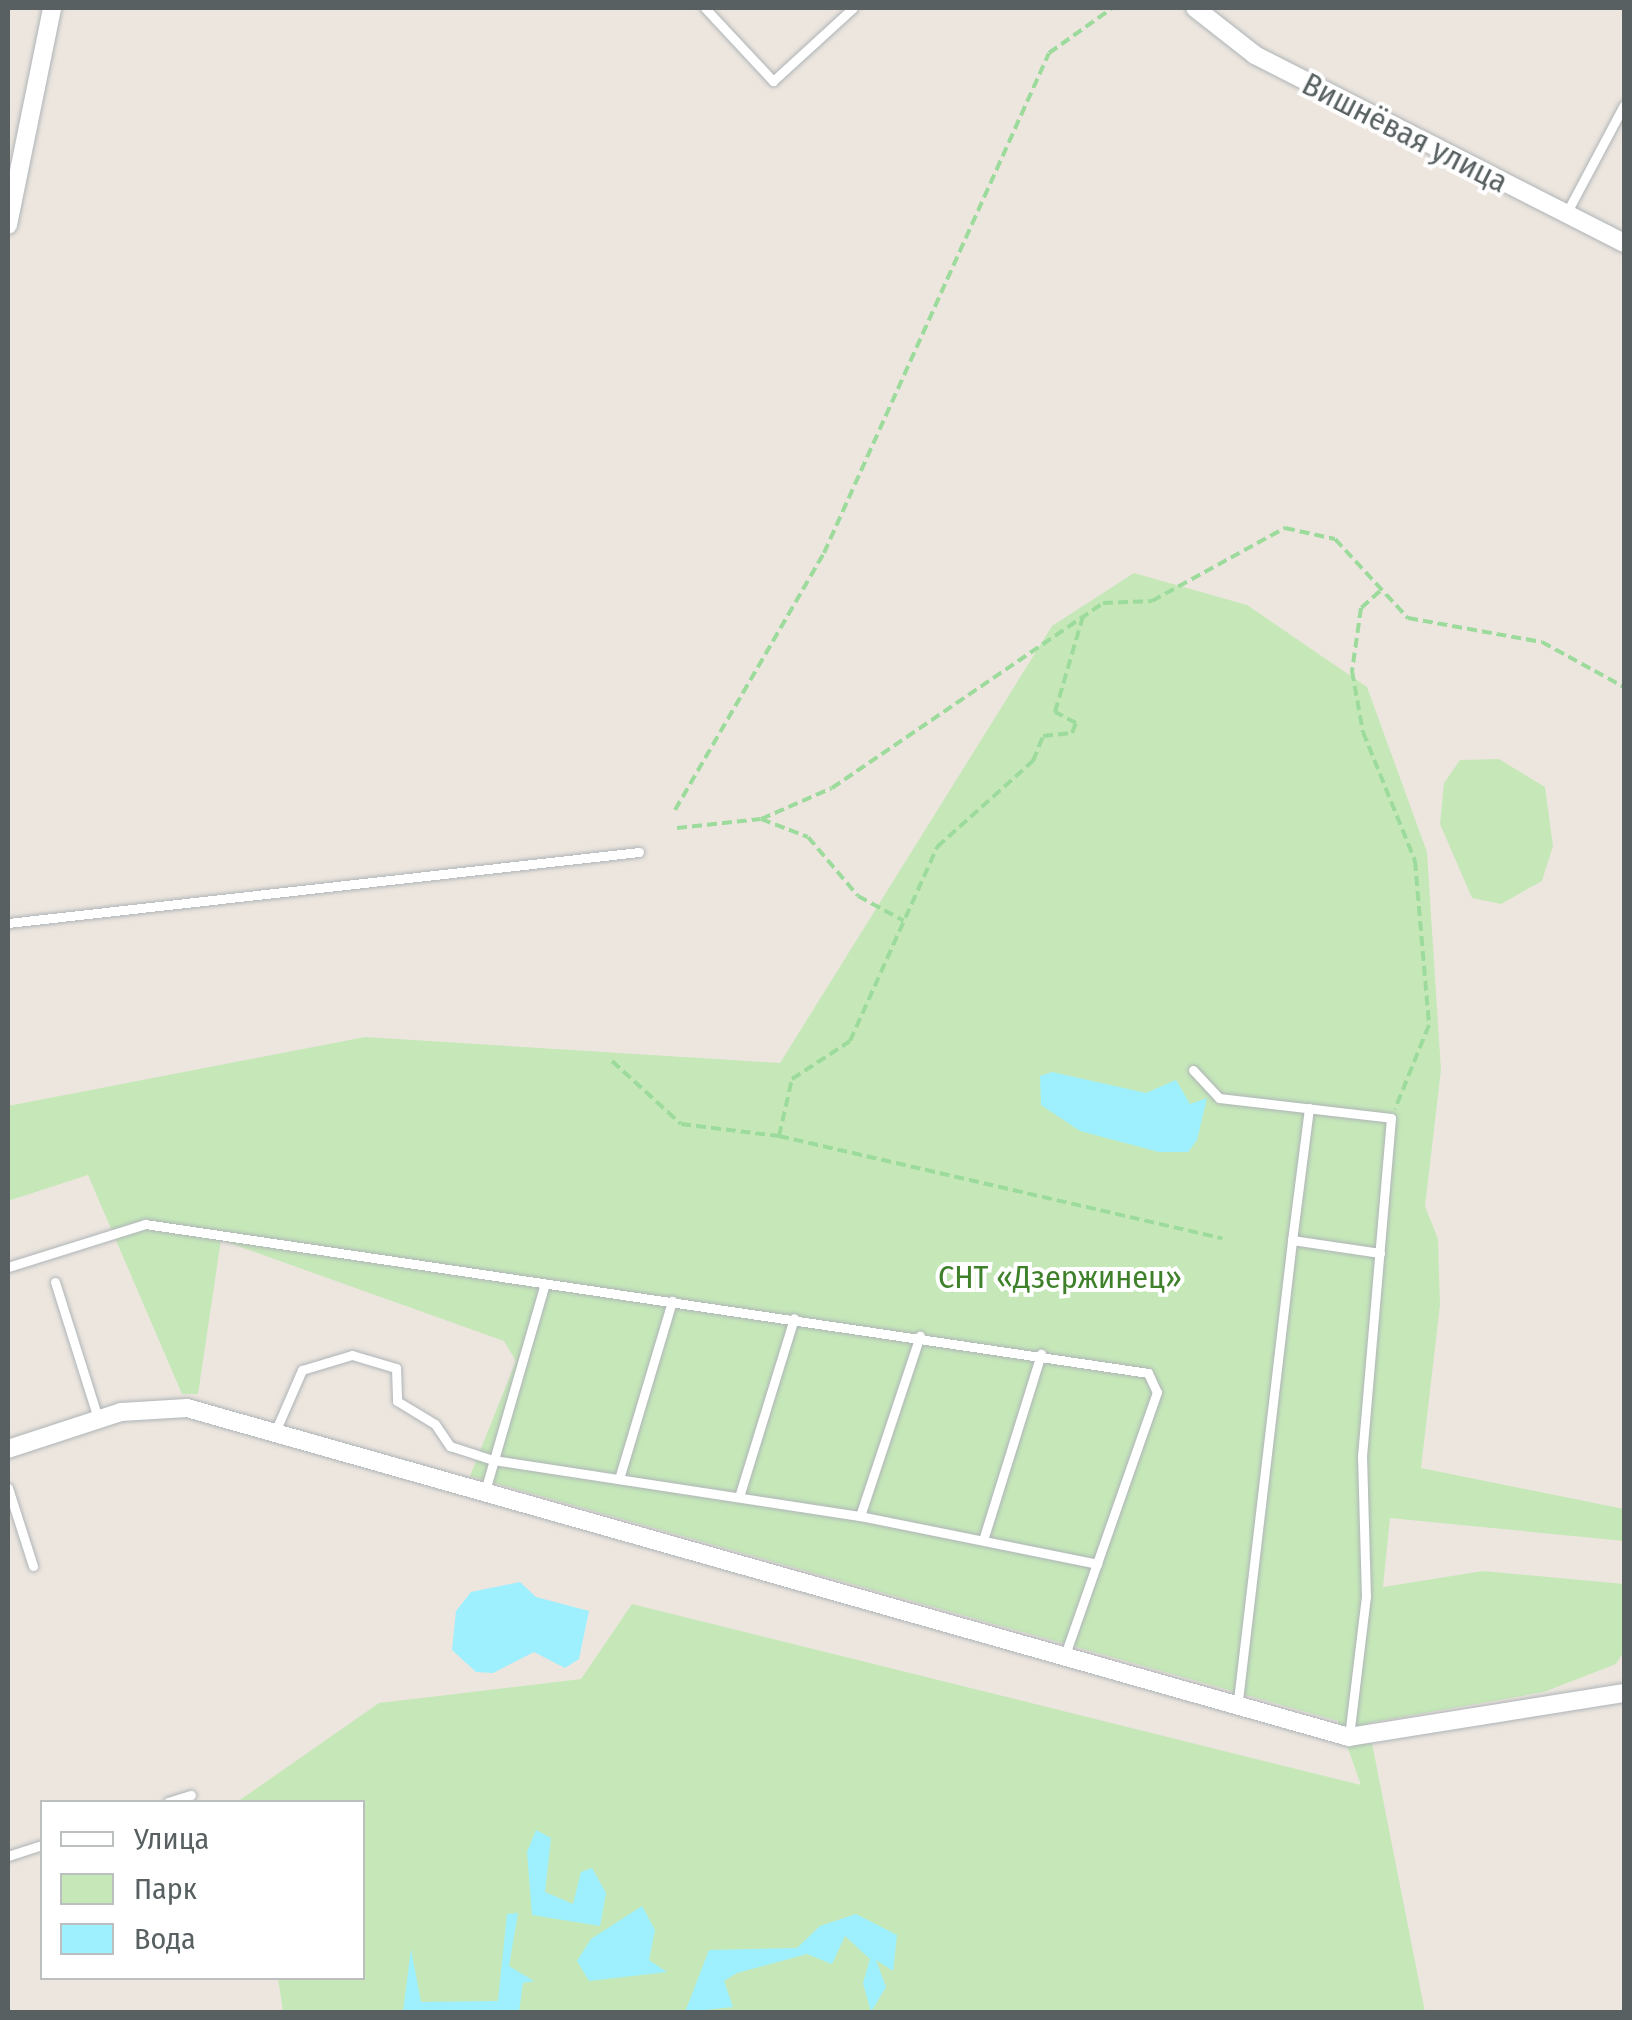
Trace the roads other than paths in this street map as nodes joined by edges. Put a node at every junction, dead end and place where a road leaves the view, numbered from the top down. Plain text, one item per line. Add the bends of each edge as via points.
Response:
1 (52, 8) edge
2 (705, 8) edge
3 (853, 8) edge
4 (1195, 8) edge
5 (1624, 105) edge
6 (1566, 214) junction
7 (8, 225) edge
8 (1624, 242) edge
9 (639, 852) dead end
10 (8, 923) edge
11 (1192, 1070) dead end
12 (1309, 1108) junction
13 (1292, 1240) junction
14 (1380, 1253) junction
15 (8, 1267) edge
16 (54, 1282) dead end
17 (545, 1283) junction
18 (672, 1301) junction
19 (794, 1318) junction
20 (920, 1336) junction
21 (1041, 1354) junction
22 (98, 1418) junction
23 (274, 1434) junction
24 (8, 1448) edge
25 (493, 1460) junction
26 (619, 1479) junction
27 (8, 1488) edge
28 (484, 1496) junction
29 (739, 1498) junction
30 (860, 1516) junction
31 (984, 1537) junction
32 (1097, 1564) junction
33 (34, 1566) dead end
34 (1064, 1660) junction
35 (1624, 1693) edge
36 (1237, 1709) junction
37 (1349, 1737) junction
38 (191, 1795) dead end
39 (175, 1800) edge
40 (40, 1846) edge
41 (8, 1856) edge

1 - 7 street
2 - 3 lane via 773,80
4 - 6 street, Вишнёвая улица via 1255,55
5 - 6 lane
6 - 8 street, Вишнёвая улица
9 - 10 lane
11 - 12 lane via 1219,1098
12 - 13 lane
12 - 14 lane via 1392,1118
13 - 14 lane
13 - 36 lane
14 - 37 lane via 1362,1455 1366,1596
15 - 17 lane via 145,1224
16 - 22 lane
17 - 18 lane
17 - 25 lane
18 - 19 lane
18 - 26 lane
19 - 20 lane
19 - 29 lane
20 - 21 lane
20 - 30 lane
21 - 31 lane
21 - 32 lane via 1157,1380
22 - 23 street via 170,1406
22 - 24 street
23 - 25 lane via 302,1370 352,1355 396,1368 397,1402 435,1424 450,1446
23 - 28 street
25 - 26 lane
25 - 28 lane
26 - 29 lane
27 - 33 lane
28 - 34 street
29 - 30 lane
30 - 31 lane
31 - 32 lane
32 - 34 lane
34 - 36 street
35 - 37 street
36 - 37 street
38 - 39 lane
40 - 41 lane

